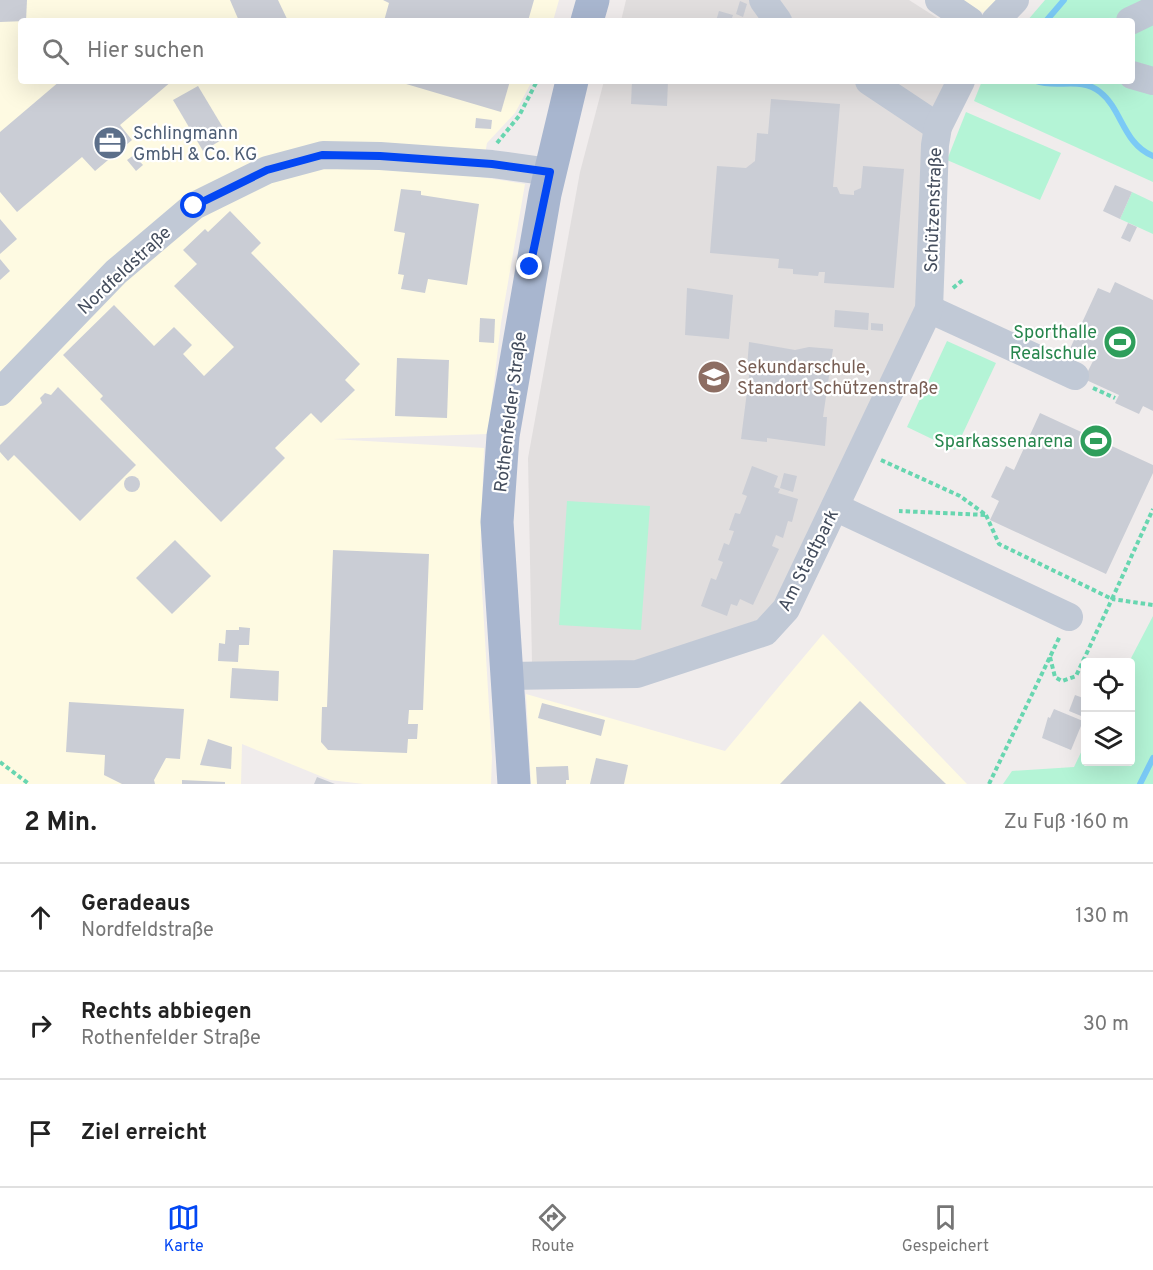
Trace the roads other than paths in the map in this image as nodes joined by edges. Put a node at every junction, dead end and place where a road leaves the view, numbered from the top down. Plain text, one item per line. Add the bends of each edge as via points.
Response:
1 (594, 0) edge
2 (763, 0) edge
3 (939, 0) edge
4 (1015, 0) edge
5 (1153, 10) edge
6 (588, 18) edge
7 (776, 18) edge
8 (966, 18) edge
9 (998, 18) edge
10 (1135, 19) edge
11 (1135, 76) edge
12 (1153, 81) edge
13 (571, 84) edge
14 (874, 84) edge
15 (960, 84) edge
16 (938, 127) junction
17 (550, 172) junction
18 (929, 309) junction
19 (1075, 376) dead end
20 (0, 392) edge
21 (835, 507) junction
22 (1069, 616) road end
23 (505, 676) junction
24 (514, 784) edge

1 - 6 main road
2 - 7 street
3 - 8 street
4 - 9 street
5 - 10 street
11 - 12 street
13 - 17 main road, Rothenfelder Straße
14 - 16 street
15 - 16 street, Schützenstraße
16 - 18 street, Schützenstraße
17 - 20 street, Nordfeldstraße via 492,164 322,155 267,170 194,206 117,272
17 - 23 main road, Rothenfelder Straße via 502,436 497,522
18 - 19 street
18 - 21 street, Am Stadtpark
21 - 22 street
21 - 23 street, Am Stadtpark via 786,609 765,632 637,674
23 - 24 main road, Rothenfelder Straße

